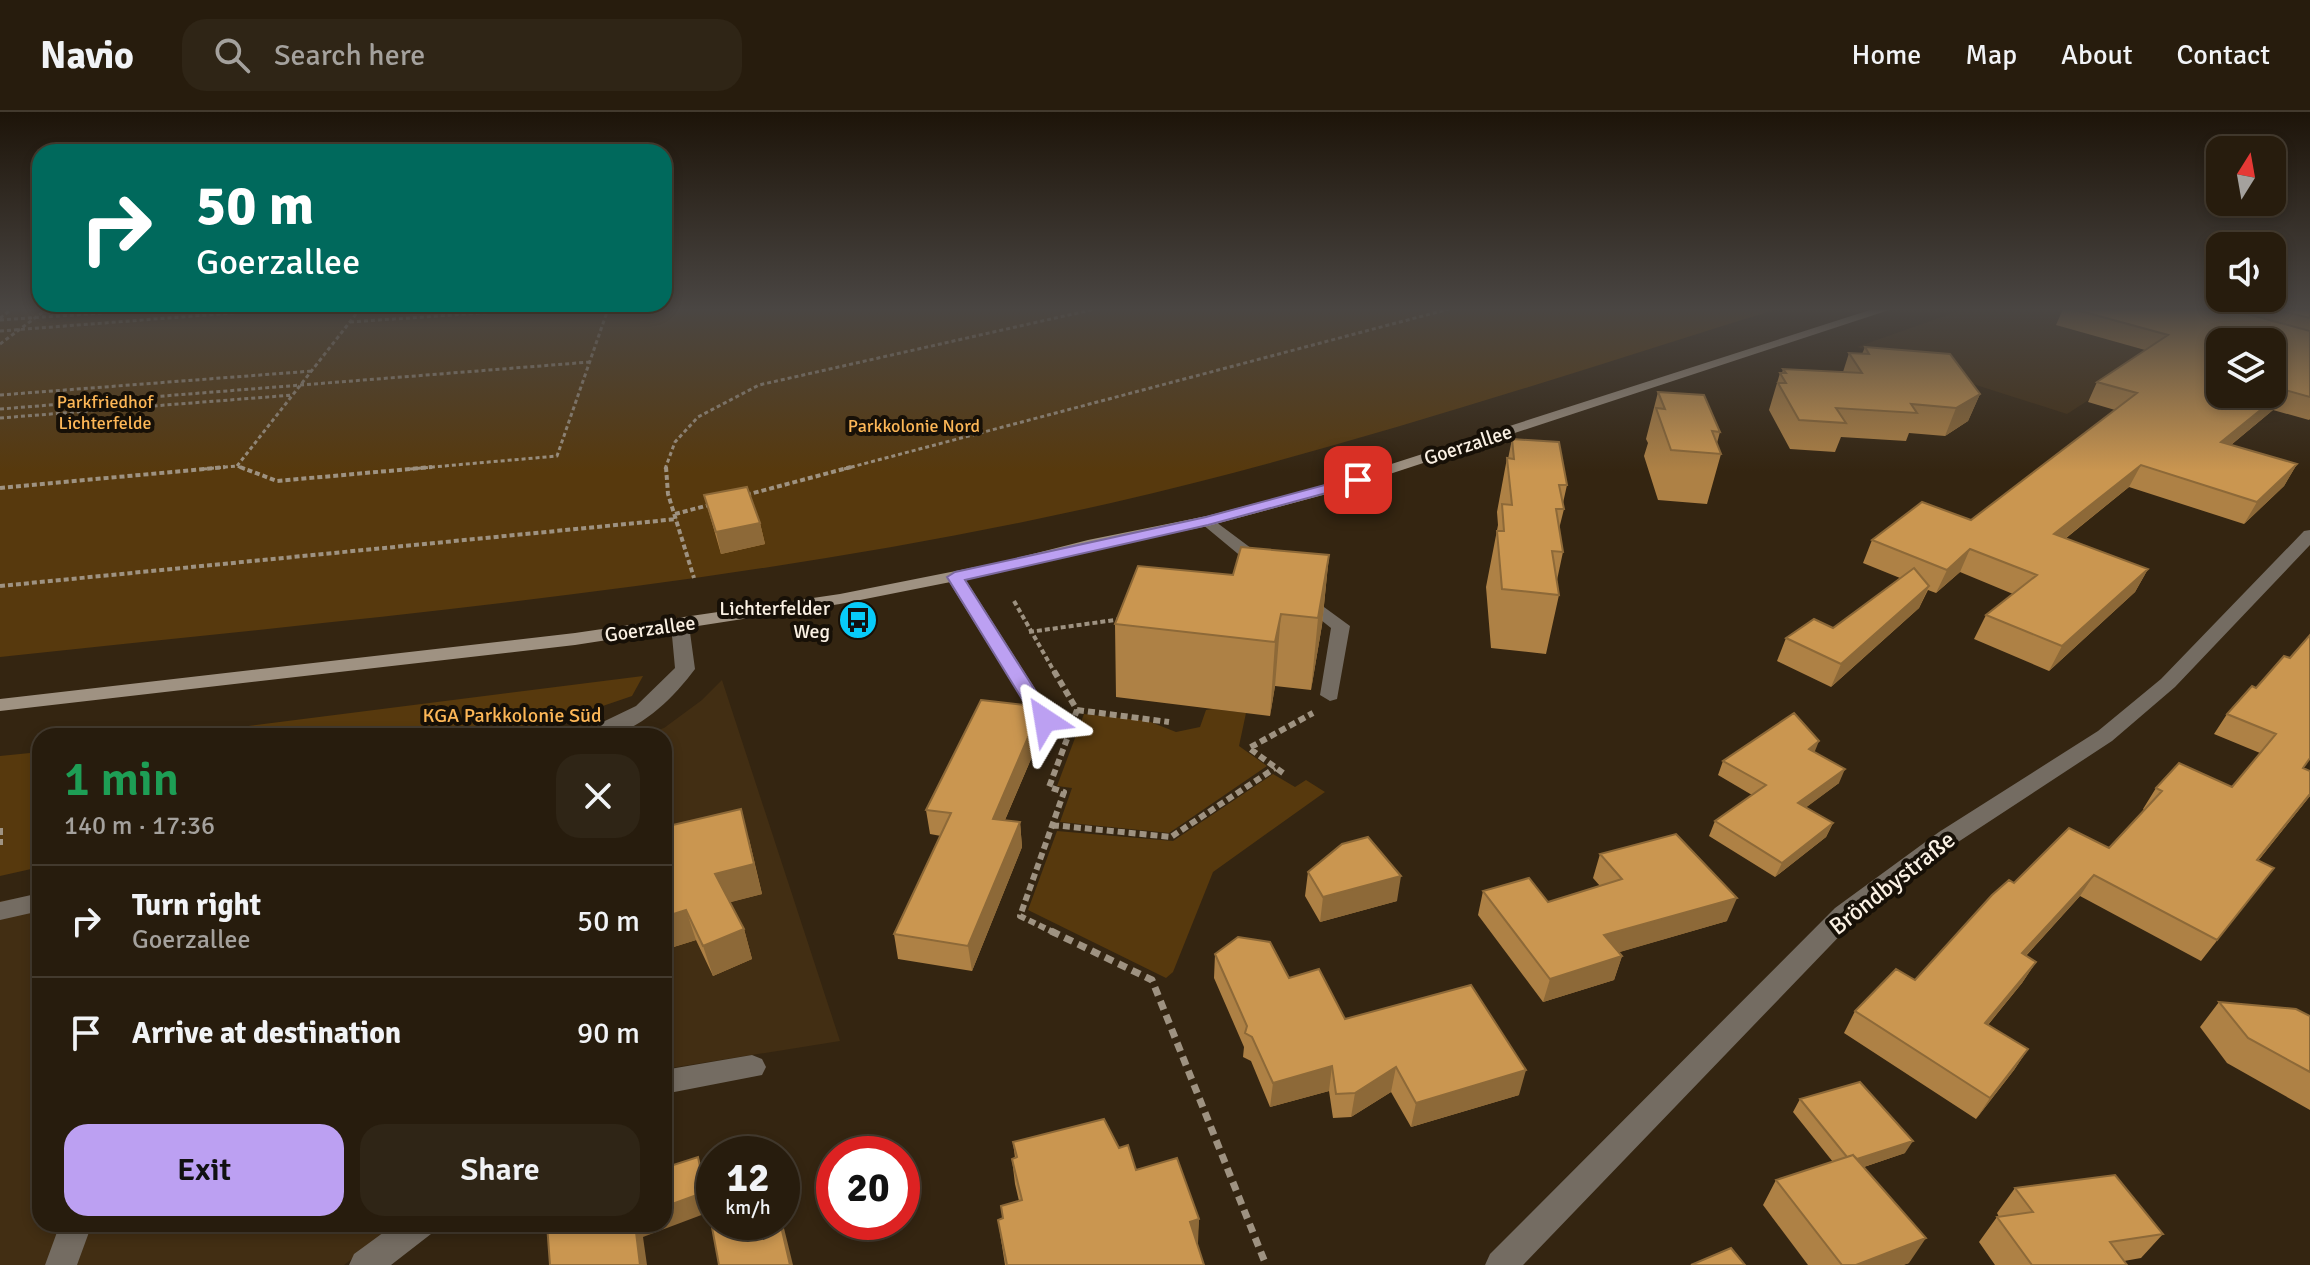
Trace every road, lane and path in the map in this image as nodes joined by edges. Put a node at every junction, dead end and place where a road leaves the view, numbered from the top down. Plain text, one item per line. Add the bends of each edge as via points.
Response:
1 (590, 362) edge
2 (318, 363) edge
3 (580, 363) edge
4 (857, 363) edge
5 (1246, 363) edge
6 (1721, 363) edge
7 (312, 371) junction
8 (301, 385) junction
9 (0, 395) edge
10 (293, 395) junction
11 (0, 409) edge
12 (0, 418) edge
13 (237, 466) junction
14 (0, 488) edge
15 (736, 498) edge
16 (721, 502) edge
17 (676, 517) junction
18 (1208, 521) junction
19 (2310, 535) edge
20 (955, 577) junction
21 (694, 578) dead end
22 (0, 586) edge
23 (1014, 601) dead end
24 (1129, 618) edge
25 (680, 625) junction
26 (1031, 631) junction
27 (993, 640) junction
28 (1330, 695) joint
29 (0, 705) edge
30 (1077, 710) junction
31 (1045, 720) dead end
32 (1169, 722) dead end
33 (1072, 723) dead end
34 (613, 728) edge
35 (1068, 736) dead end
36 (1275, 768) junction
37 (1283, 773) dead end
38 (1052, 825) junction
39 (0, 828) edge
40 (0, 845) edge
41 (32, 904) edge
42 (0, 911) edge
43 (752, 1067) dead end
44 (672, 1081) edge
45 (73, 1232) edge
46 (409, 1232) edge
47 (61, 1265) edge
48 (365, 1265) edge
49 (1266, 1265) edge
50 (1501, 1265) edge

1 - 13 path via 557,456 277,481
2 - 7 path
3 - 8 path
4 - 17 path via 759,385 716,402 678,437 673,450 664,476
5 - 15 path
6 - 18 main road, Goerzallee via 1419,461
7 - 8 path
7 - 9 path
8 - 10 path
8 - 11 path
10 - 12 path
10 - 13 path
13 - 14 path
16 - 17 path
17 - 21 path
17 - 22 path
18 - 20 main road, Goerzallee
18 - 28 street via 1341,626
19 - 50 street, Bröndbystraße via 2168,683 2105,736 1947,838 1844,915
20 - 25 main road, Goerzallee
20 - 27 street
23 - 26 path
24 - 26 path
25 - 29 main road, Goerzallee
25 - 34 street via 685,669 662,697
26 - 27 path
26 - 30 path
27 - 31 street
28 - 36 path via 1319,710 1249,748
30 - 32 path
30 - 33 path
35 - 38 path via 1049,787 1064,792
36 - 37 path
36 - 38 path via 1171,837
38 - 49 path via 1020,916 1152,980
39 - 40 path
41 - 42 street
43 - 44 street
45 - 47 street
46 - 48 street

